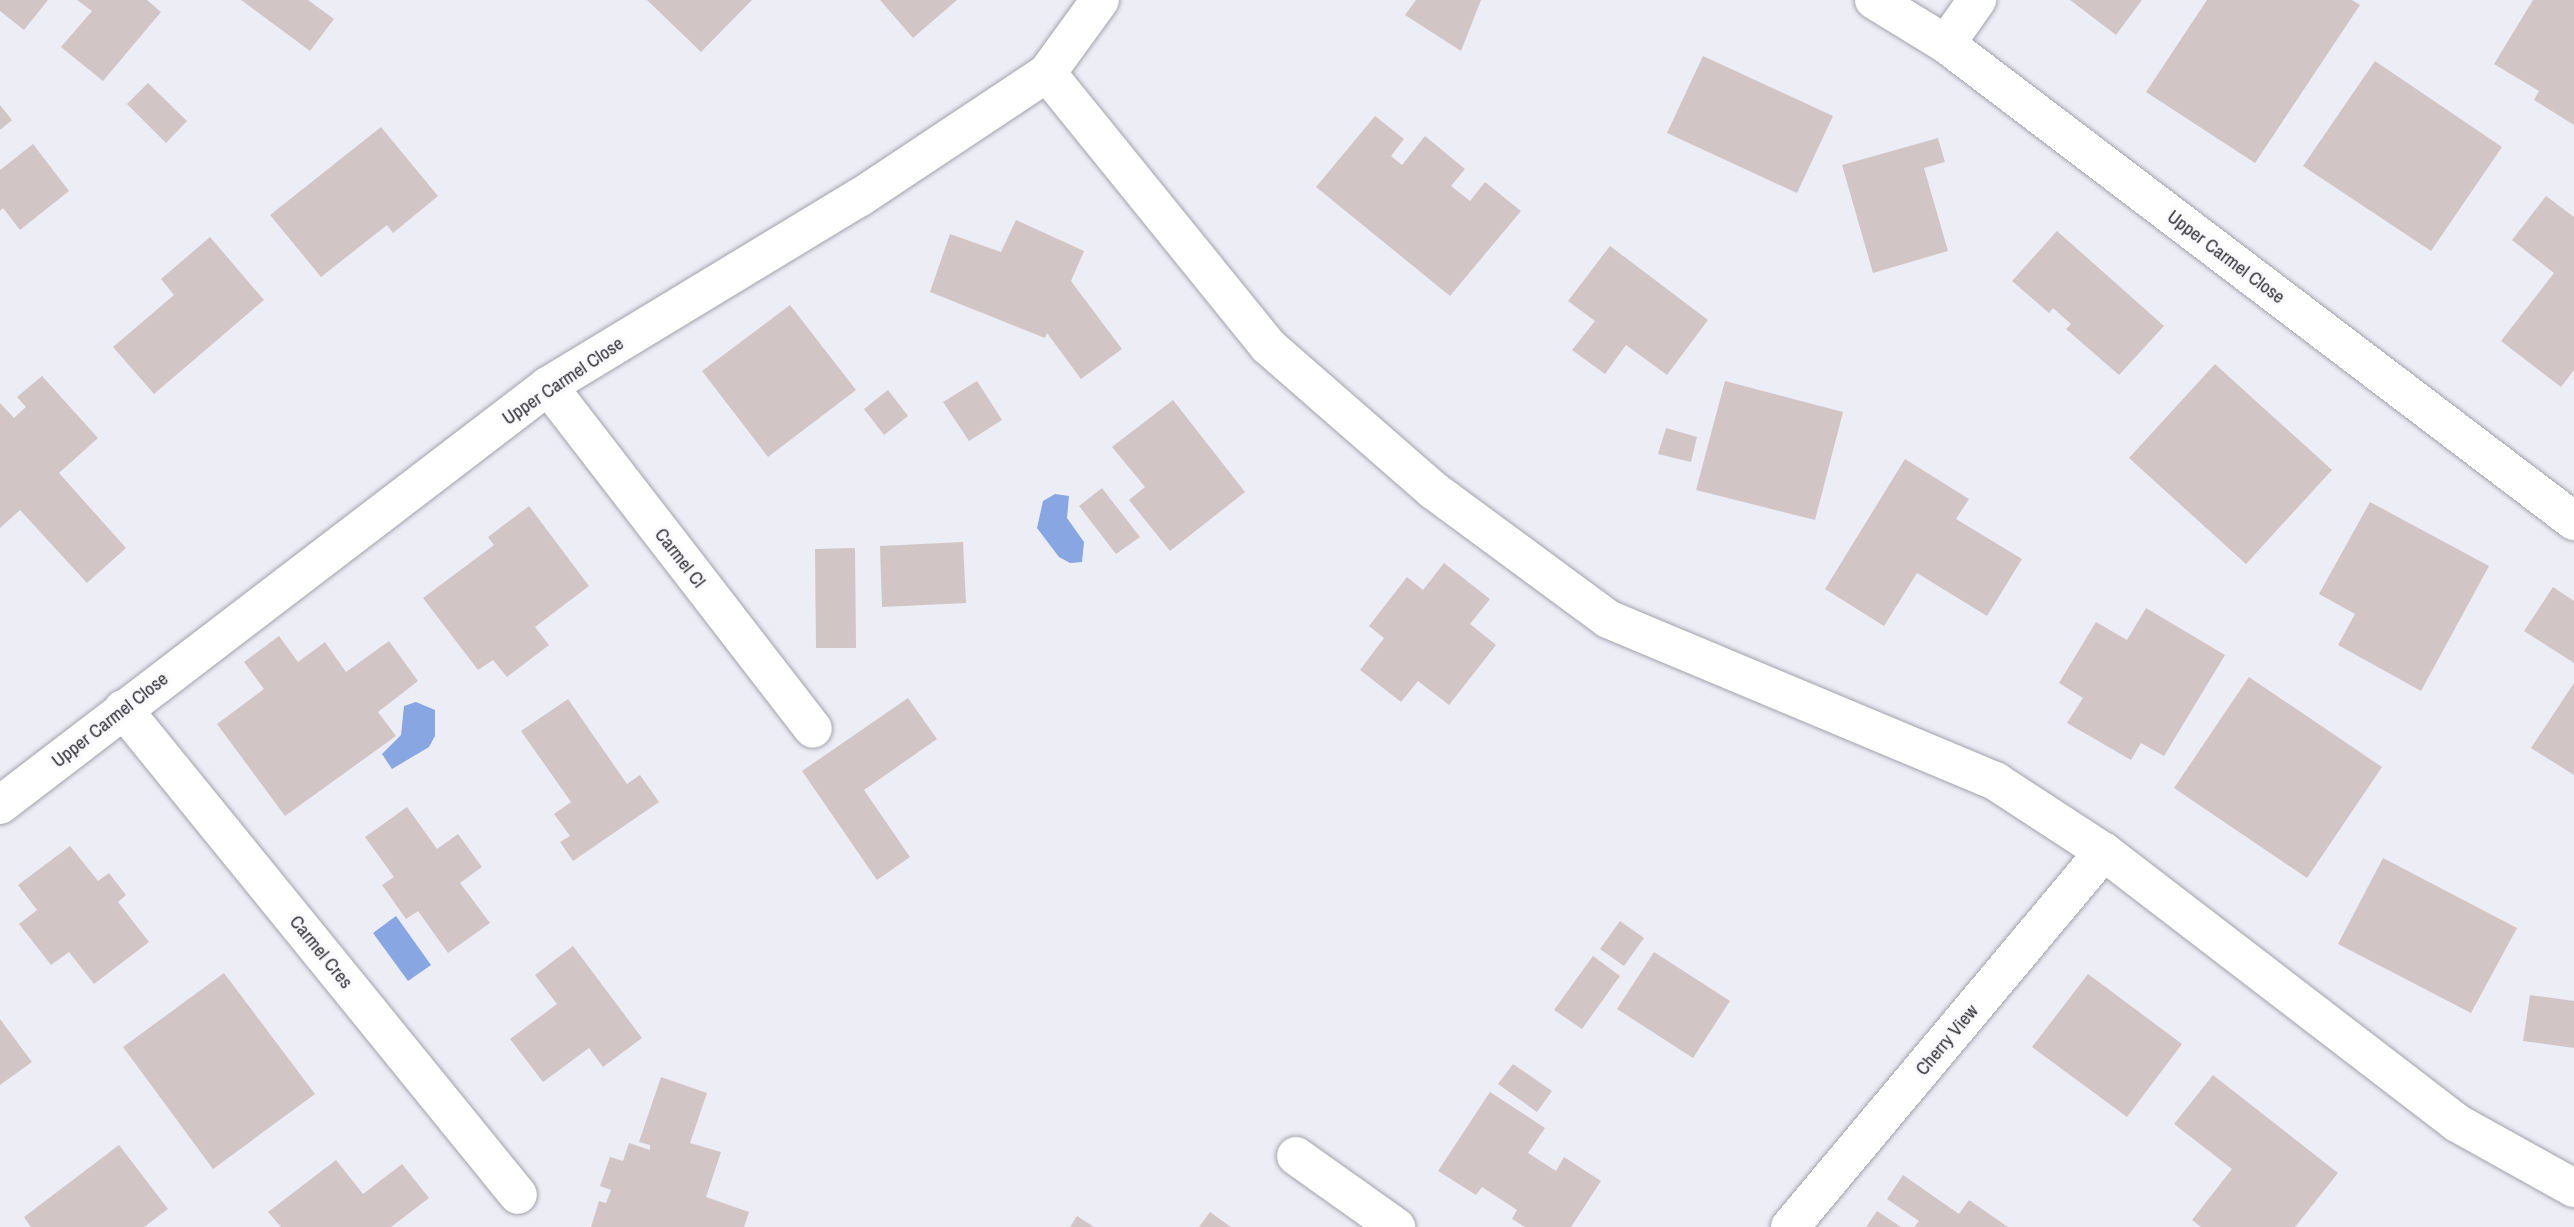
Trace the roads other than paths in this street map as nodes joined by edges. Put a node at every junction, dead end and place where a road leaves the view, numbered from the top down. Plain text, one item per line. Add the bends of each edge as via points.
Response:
1 (1100, 0) edge
2 (1874, 0) edge
3 (1978, 0) edge
4 (1946, 44) junction
5 (1047, 73) junction
6 (548, 386) junction
7 (2574, 521) edge
8 (123, 709) junction
9 (813, 729) dead end
10 (0, 805) edge
11 (2104, 852) junction
12 (1296, 1156) dead end
13 (2574, 1188) edge
14 (518, 1195) dead end
15 (1396, 1227) edge
16 (1790, 1227) edge

1 - 5 street, Upper Carmel Close
2 - 4 street, Upper Carmel Close
3 - 4 street
4 - 7 street, Upper Carmel Close
5 - 6 street, Upper Carmel Close via 859,198
5 - 11 street via 1268,346 1433,489 1608,619 1995,781
6 - 8 street, Upper Carmel Close
6 - 9 street, Carmel Cl
8 - 10 street, Upper Carmel Close
8 - 14 street, Carmel Cres
11 - 13 street via 2457,1123
11 - 16 street, Cherry View
12 - 15 street

